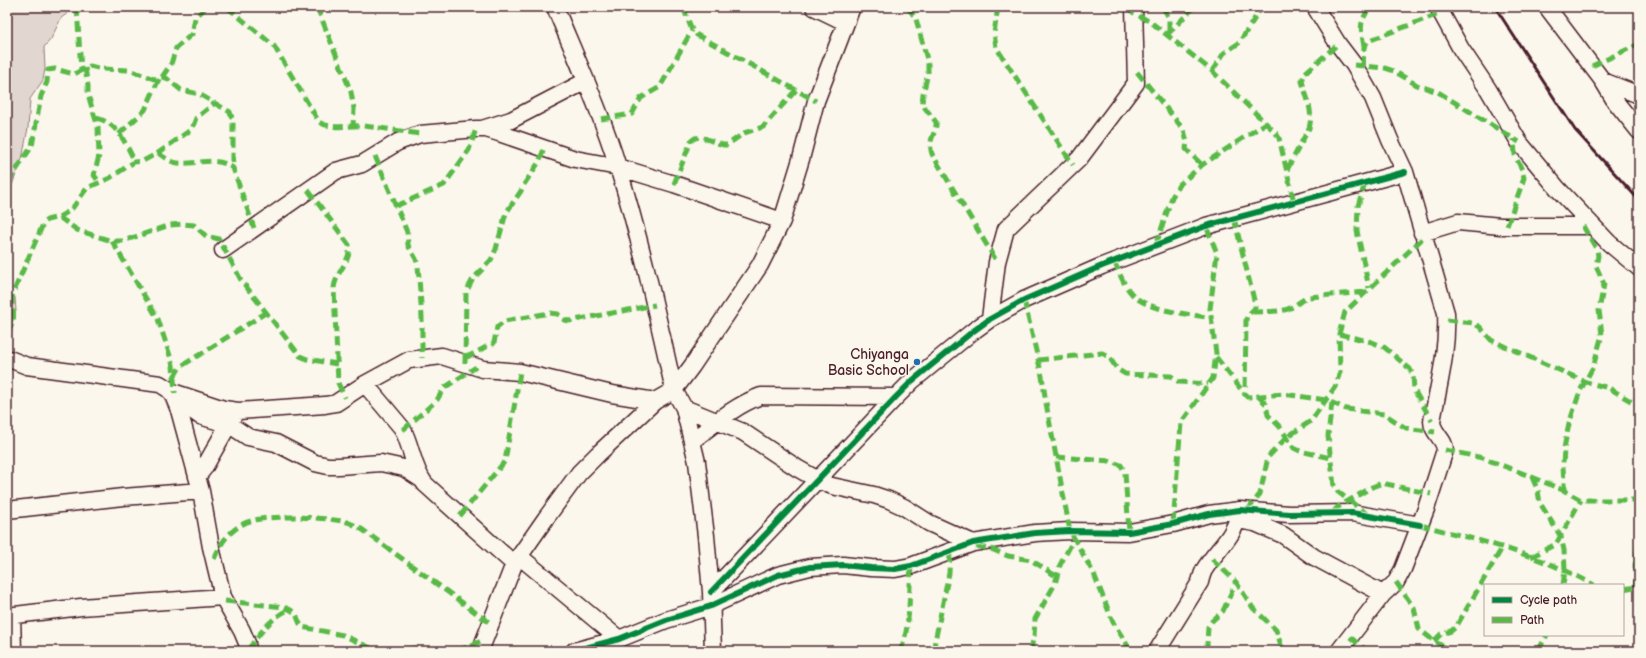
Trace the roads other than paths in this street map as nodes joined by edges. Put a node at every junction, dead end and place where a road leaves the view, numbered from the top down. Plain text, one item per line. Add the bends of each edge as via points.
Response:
1 (555, 7) edge
2 (814, 7) edge
3 (1134, 7) edge
4 (1315, 7) edge
5 (1438, 7) edge
6 (1547, 7) edge
7 (848, 14) edge
8 (586, 81) junction
9 (1603, 81) junction
10 (1639, 94) edge
11 (482, 129) junction
12 (1639, 132) edge
13 (618, 167) junction
14 (1405, 172) junction
15 (782, 221) junction
16 (1593, 226) junction
17 (1422, 233) junction
18 (223, 250) dead end
19 (1639, 268) edge
20 (990, 319) junction
21 (7, 358) edge
22 (365, 384) junction
23 (674, 390) junction
24 (172, 394) junction
25 (896, 397) junction
26 (655, 401) junction
27 (684, 408) junction
28 (238, 411) junction
29 (717, 422) junction
30 (230, 425) junction
31 (692, 441) junction
32 (421, 479) junction
33 (818, 480) junction
34 (199, 484) junction
35 (7, 510) edge
36 (1239, 515) junction
37 (1420, 525) junction
38 (973, 543) junction
39 (516, 560) junction
40 (1383, 594) junction
41 (223, 597) junction
42 (711, 599) junction
43 (10, 615) edge
44 (619, 639) junction
45 (578, 650) edge
46 (13, 651) edge
47 (248, 651) edge
48 (480, 651) edge
49 (574, 651) edge
50 (581, 651) edge
51 (713, 651) edge
52 (1158, 651) edge
53 (1338, 651) edge

1 - 8 street
2 - 7 street
3 - 20 street via 1136,84 1079,159 1006,229 997,262
4 - 14 street via 1369,92
5 - 16 street via 1519,142
6 - 9 street
7 - 15 street via 816,101
8 - 11 street via 511,120
8 - 13 street
9 - 10 street
9 - 12 street
11 - 13 street via 575,159
11 - 18 street via 420,134 398,142 362,164 336,171
13 - 15 street
13 - 23 street via 645,264
14 - 17 street
14 - 20 street via 1206,226 1102,266 1024,300
15 - 23 street via 760,265
16 - 17 street via 1500,226 1458,222
16 - 19 street
17 - 37 street via 1446,312 1447,345 1432,421 1433,428 1445,444 1445,450
20 - 25 street via 912,381
21 - 24 street via 27,366 160,384
22 - 26 street via 409,360 442,356 484,369 520,372 612,394
22 - 28 street via 332,404
22 - 32 street via 402,428
23 - 26 street
23 - 27 street
24 - 28 street
24 - 30 street via 200,416
24 - 34 street
25 - 29 street via 761,396
25 - 33 street
26 - 39 street via 579,474
27 - 29 street
27 - 31 street
28 - 30 street
29 - 31 street
29 - 33 street via 743,432
30 - 32 street via 248,437 276,444 315,463 328,466 381,463 404,468
30 - 34 street via 204,468
31 - 42 street via 706,528
32 - 39 street
33 - 38 street via 889,500 929,524
33 - 42 street
34 - 35 street via 124,497
34 - 41 street
36 - 37 street via 1352,513
36 - 38 street via 1209,514 1129,532 1070,531
36 - 40 street via 1283,535 1314,557
36 - 52 street via 1232,534 1204,570 1200,582
37 - 40 street via 1403,569 1396,582
38 - 42 street via 911,566 895,569 843,565 810,567 778,575
39 - 44 street
39 - 48 street
40 - 53 street
41 - 43 street
41 - 47 street via 242,630
42 - 44 street
42 - 51 street
43 - 46 street
44 - 45 street
45 - 49 street
45 - 50 street

